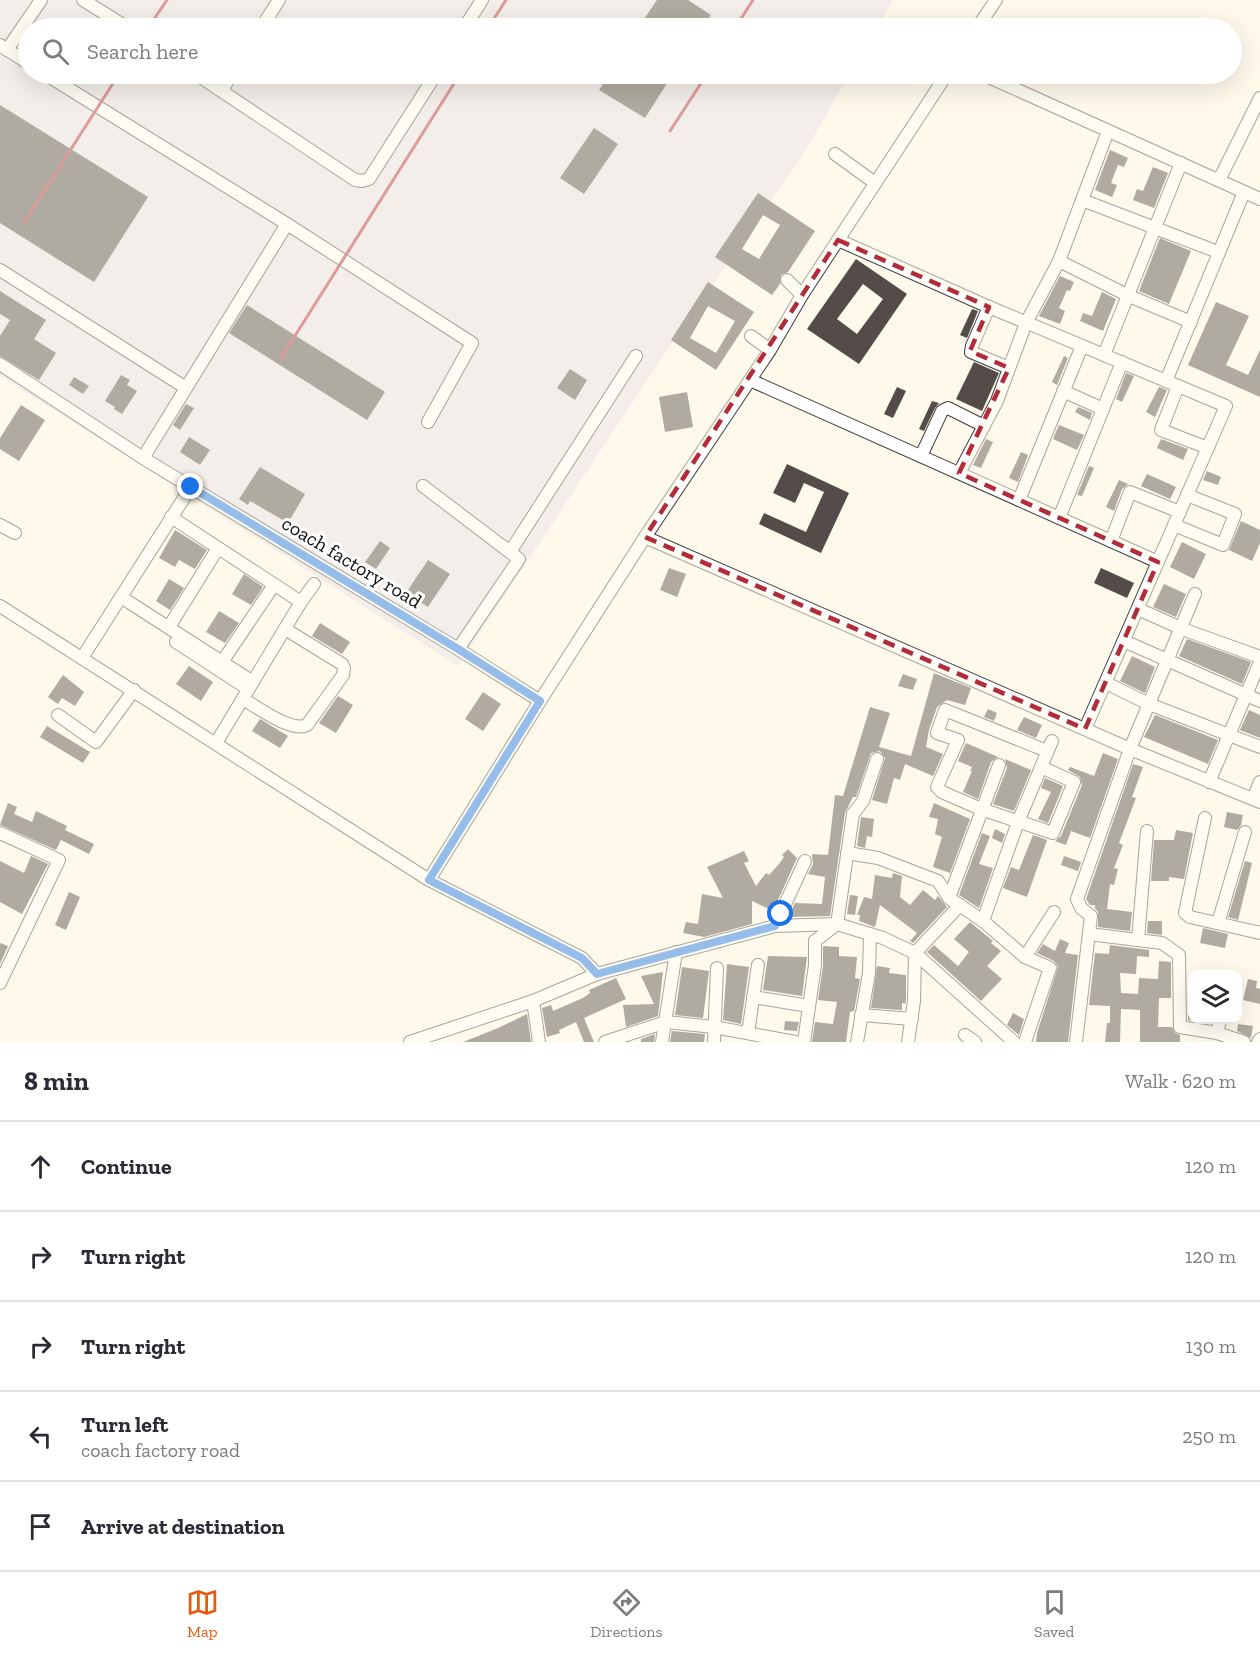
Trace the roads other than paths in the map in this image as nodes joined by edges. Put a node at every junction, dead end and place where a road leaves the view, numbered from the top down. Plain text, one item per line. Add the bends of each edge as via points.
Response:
1 (41, 0) edge
2 (84, 0) edge
3 (279, 0) edge
4 (482, 0) edge
5 (996, 0) edge
6 (27, 18) edge
7 (112, 18) edge
8 (267, 18) edge
9 (470, 18) edge
10 (984, 18) edge
11 (18, 29) edge
12 (4, 47) edge
13 (18, 56) edge
14 (61, 84) edge
15 (212, 84) edge
16 (226, 84) edge
17 (429, 84) edge
18 (940, 84) edge
19 (1004, 84) edge
20 (222, 90) junction
21 (1260, 98) edge
22 (1108, 131) junction
23 (835, 154) dead end
24 (1181, 163) junction
25 (1219, 180) junction
26 (875, 183) junction
27 (1245, 192) junction
28 (1260, 199) edge
29 (1082, 200) junction
30 (287, 224) junction
31 (1156, 228) junction
32 (838, 240) junction
33 (1218, 252) junction
34 (1059, 261) junction
35 (0, 270) edge
36 (787, 280) dead end
37 (802, 295) junction
38 (1129, 296) junction
39 (989, 307) junction
40 (1026, 322) junction
41 (1191, 322) junction
42 (751, 336) dead end
43 (1082, 346) junction
44 (770, 350) junction
45 (1104, 355) junction
46 (636, 356) dead end
47 (1122, 363) junction
48 (0, 364) edge
49 (1010, 368) junction
50 (750, 380) junction
51 (1172, 384) junction
52 (186, 388) junction
53 (1063, 391) junction
54 (1103, 409) junction
55 (428, 422) dead end
56 (984, 426) junction
57 (1208, 448) junction
58 (921, 456) junction
59 (143, 458) junction
60 (959, 473) junction
61 (423, 486) dead end
62 (1187, 495) junction
63 (184, 498) dead end
64 (1019, 500) junction
65 (1180, 512) junction
66 (171, 517) junction
67 (1059, 518) junction
68 (0, 525) edge
69 (1174, 525) junction
70 (15, 533) dead end
71 (645, 537) junction
72 (1111, 541) junction
73 (218, 548) junction
74 (510, 552) junction
75 (1158, 562) junction
76 (314, 584) dead end
77 (274, 585) junction
78 (1196, 594) dead end
79 (119, 600) junction
80 (301, 602) junction
81 (0, 606) edge
82 (1138, 609) junction
83 (169, 627) junction
84 (285, 628) junction
85 (1180, 628) junction
86 (1124, 641) junction
87 (458, 649) junction
88 (1260, 657) edge
89 (82, 658) junction
90 (1167, 660) junction
91 (222, 662) junction
92 (1260, 662) edge
93 (1106, 683) junction
94 (134, 690) junction
95 (248, 690) junction
96 (1245, 695) junction
97 (1260, 700) edge
98 (540, 701) junction
99 (1149, 704) junction
100 (58, 715) dead end
101 (1085, 729) junction
102 (1230, 734) junction
103 (216, 743) junction
104 (1260, 747) edge
105 (1130, 749) junction
106 (877, 759) dead end
107 (999, 765) dead end
108 (1041, 767) junction
109 (1209, 782) junction
110 (1260, 782) edge
111 (1256, 800) edge
112 (981, 809) junction
113 (1205, 818) dead end
114 (1018, 822) junction
115 (1147, 831) dead end
116 (1245, 832) dead end
117 (0, 833) edge
118 (847, 853) junction
119 (805, 861) dead end
120 (429, 880) junction
121 (949, 898) junction
122 (960, 905) junction
123 (1054, 912) dead end
124 (781, 914) junction
125 (983, 921) junction
126 (1218, 923) junction
127 (837, 924) junction
128 (775, 926) junction
129 (794, 926) junction
130 (1260, 933) edge
131 (870, 934) junction
132 (1089, 934) junction
133 (1138, 940) junction
134 (815, 941) junction
135 (676, 952) junction
136 (915, 953) junction
137 (1025, 957) junction
138 (758, 965) dead end
139 (717, 968) dead end
140 (597, 974) junction
141 (0, 984) edge
142 (753, 997) junction
143 (532, 1001) junction
144 (809, 1006) junction
145 (861, 1015) junction
146 (912, 1019) junction
147 (666, 1022) junction
148 (1219, 1024) edge
149 (714, 1027) junction
150 (748, 1033) junction
151 (1217, 1033) junction
152 (410, 1042) edge
153 (539, 1042) edge
154 (605, 1042) edge
155 (662, 1042) edge
156 (714, 1042) edge
157 (795, 1042) edge
158 (804, 1042) edge
159 (857, 1042) edge
160 (908, 1042) edge
161 (1014, 1042) edge
162 (1025, 1042) edge
163 (1076, 1042) edge
164 (1244, 1042) edge

1 - 6 street
2 - 7 street
3 - 8 street
4 - 9 street
5 - 10 street
11 - 12 street
12 - 13 street
14 - 30 street
15 - 20 street
16 - 20 street
17 - 20 street via 369,179 362,181
18 - 26 street
19 - 22 street
21 - 25 street
22 - 24 street
22 - 29 street
23 - 26 street
24 - 25 street
24 - 31 street
25 - 27 street
26 - 32 street
27 - 28 street
27 - 33 street
29 - 31 street
29 - 34 street
30 - 52 street
30 - 55 street via 472,344
31 - 33 street
31 - 38 street
32 - 37 street
32 - 39 street
33 - 41 street
34 - 38 street
34 - 40 street
35 - 52 street
36 - 37 street
37 - 44 street
38 - 41 street
38 - 45 street
39 - 40 street
39 - 49 street via 971,352
40 - 43 street
40 - 49 street
41 - 51 street
42 - 44 street
43 - 45 street
43 - 53 street
44 - 50 street
45 - 47 street
46 - 74 street
47 - 51 street
47 - 54 street
48 - 59 street, coach factory road
49 - 56 street
50 - 58 street
50 - 71 street
51 - 57 street via 1161,430
51 - 57 street via 1226,406
52 - 59 street
53 - 54 street
53 - 64 street
54 - 67 street
56 - 58 street via 948,408 942,411
56 - 60 street
57 - 62 street
58 - 60 street
59 - 87 street, coach factory road
60 - 64 street
61 - 74 street
62 - 65 street
62 - 69 street via 1235,514 1223,545
63 - 66 street
64 - 67 street
65 - 69 street
65 - 72 street via 1130,492
66 - 73 street
66 - 79 street
67 - 72 street
68 - 70 street
69 - 75 street
71 - 98 street
71 - 101 street
72 - 75 street
73 - 77 street
73 - 83 street
74 - 87 street via 519,559
75 - 82 street
76 - 80 street
77 - 80 street
77 - 91 street
78 - 85 street
79 - 83 street
79 - 89 street
79 - 95 street
80 - 84 street
81 - 89 street
82 - 85 street
82 - 86 street
83 - 91 street
84 - 95 street
84 - 95 street via 342,664 343,675 302,727 292,727
85 - 88 street
85 - 90 street
86 - 90 street
86 - 93 street
87 - 98 street, coach factory road
89 - 94 street
90 - 96 street
90 - 99 street
91 - 95 street
92 - 96 street
93 - 99 street
93 - 101 street
94 - 100 street via 96,742
94 - 103 street
95 - 103 street
96 - 97 street
96 - 102 street
98 - 120 street
99 - 102 street
99 - 105 street
101 - 105 street
102 - 104 street
102 - 109 street
103 - 120 street
105 - 109 street
105 - 132 street via 1077,898 1081,908 1091,915
106 - 118 street via 863,801 854,814
107 - 112 street
108 - 112 street via 1049,746 945,710 937,733 958,740 937,787
108 - 114 street
108 - 114 street via 1074,782 1054,832
109 - 111 street
110 - 111 street
112 - 114 street
112 - 121 street
113 - 126 street via 1185,913
114 - 125 street
115 - 133 street
116 - 126 street
117 - 141 street via 59,860
118 - 121 street via 878,858 938,881
118 - 127 street
119 - 124 street
120 - 140 street via 582,958
121 - 122 street
122 - 125 street
122 - 136 street
123 - 137 street
124 - 128 street
124 - 129 street
125 - 137 street
126 - 130 street
127 - 129 street
127 - 131 street
127 - 134 street
128 - 129 street
128 - 135 street
129 - 134 street
131 - 136 street
131 - 145 street via 869,973
132 - 133 street
132 - 163 street
133 - 151 street via 1162,943 1179,955 1180,1027
134 - 144 street
135 - 140 street
135 - 147 street
136 - 146 street
136 - 161 street
137 - 162 street via 1050,968
138 - 142 street
139 - 149 street
140 - 143 street
142 - 144 street
142 - 150 street
143 - 152 street
143 - 153 street
144 - 158 street
145 - 146 street
145 - 159 street
146 - 160 street
147 - 149 street
147 - 154 street
147 - 155 street
148 - 151 street
149 - 150 street
149 - 156 street
150 - 157 street
151 - 164 street

